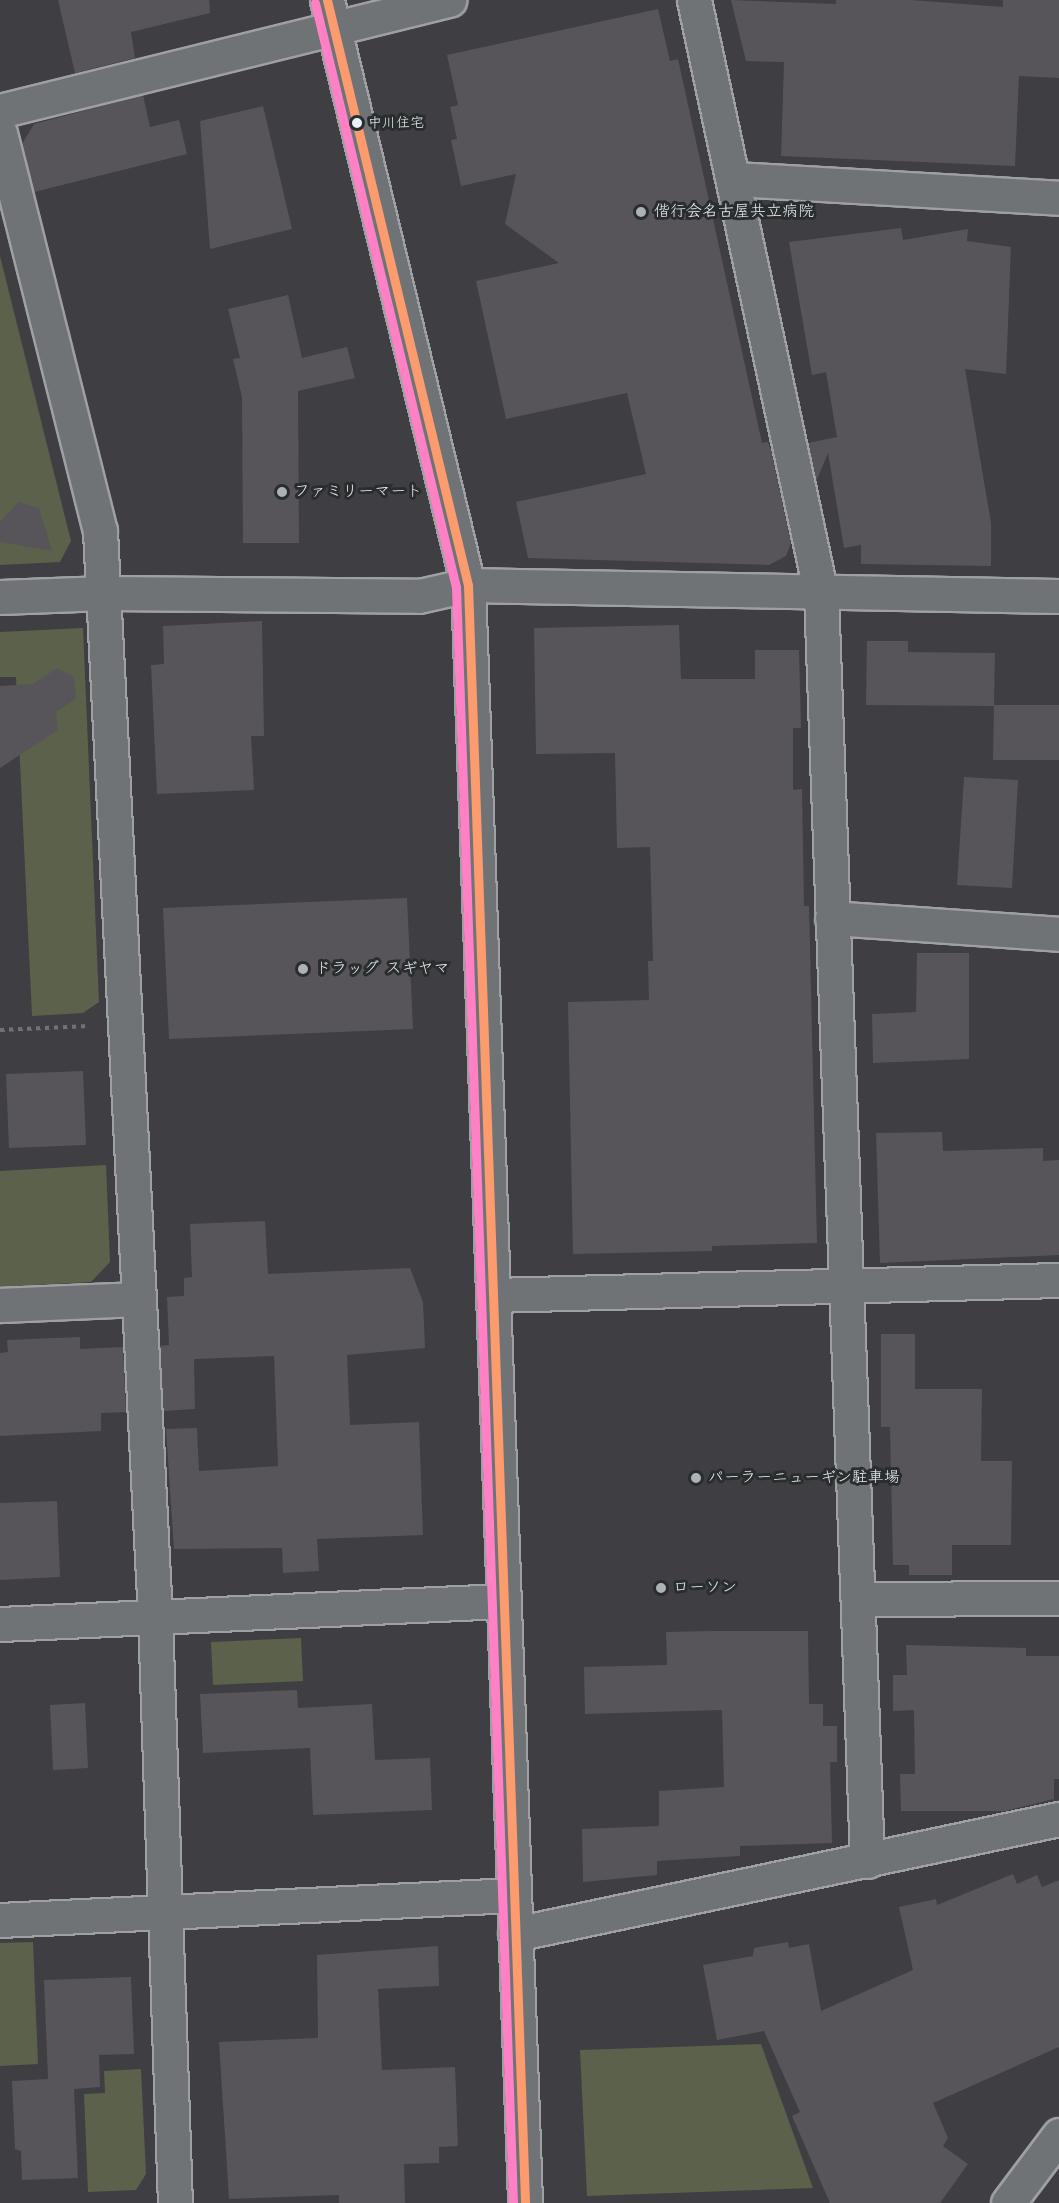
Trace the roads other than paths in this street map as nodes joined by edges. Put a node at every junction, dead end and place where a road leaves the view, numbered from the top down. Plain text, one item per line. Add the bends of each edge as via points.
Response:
1 (449, 0) edge
2 (694, 0) edge
3 (330, 14) edge
4 (0, 111) edge
5 (0, 133) edge
6 (734, 179) junction
7 (1059, 198) edge
8 (468, 585) junction
9 (105, 592) junction
10 (820, 594) junction
11 (1059, 596) edge
12 (0, 597) edge
13 (832, 918) junction
14 (1059, 934) edge
15 (1059, 1280) edge
16 (848, 1287) junction
17 (493, 1295) junction
18 (139, 1299) junction
19 (0, 1305) edge
20 (1059, 1598) edge
21 (859, 1599) junction
22 (503, 1601) junction
23 (155, 1617) junction
24 (0, 1624) edge
25 (1059, 1820) edge
26 (867, 1861) junction
27 (513, 1895) junction
28 (165, 1911) junction
29 (0, 1920) edge
30 (515, 1934) junction
31 (1059, 2135) edge
32 (175, 2203) edge
33 (525, 2203) edge
34 (1008, 2203) edge

1 - 3 street
2 - 6 street
3 - 4 street
3 - 8 street
5 - 9 street via 100,531
6 - 7 street
6 - 10 street
8 - 9 street via 419,596
8 - 10 street
8 - 17 street
9 - 12 street
9 - 18 street
10 - 11 street
10 - 13 street
13 - 14 street
13 - 16 street
15 - 16 street
16 - 17 street
16 - 21 street
17 - 22 street
18 - 19 street
18 - 23 street
20 - 21 street
21 - 26 street
22 - 23 street
22 - 27 street
23 - 24 street
23 - 28 street
25 - 26 street
26 - 30 street
27 - 28 street
27 - 30 street
28 - 29 street
28 - 32 street
30 - 33 street
31 - 34 street

